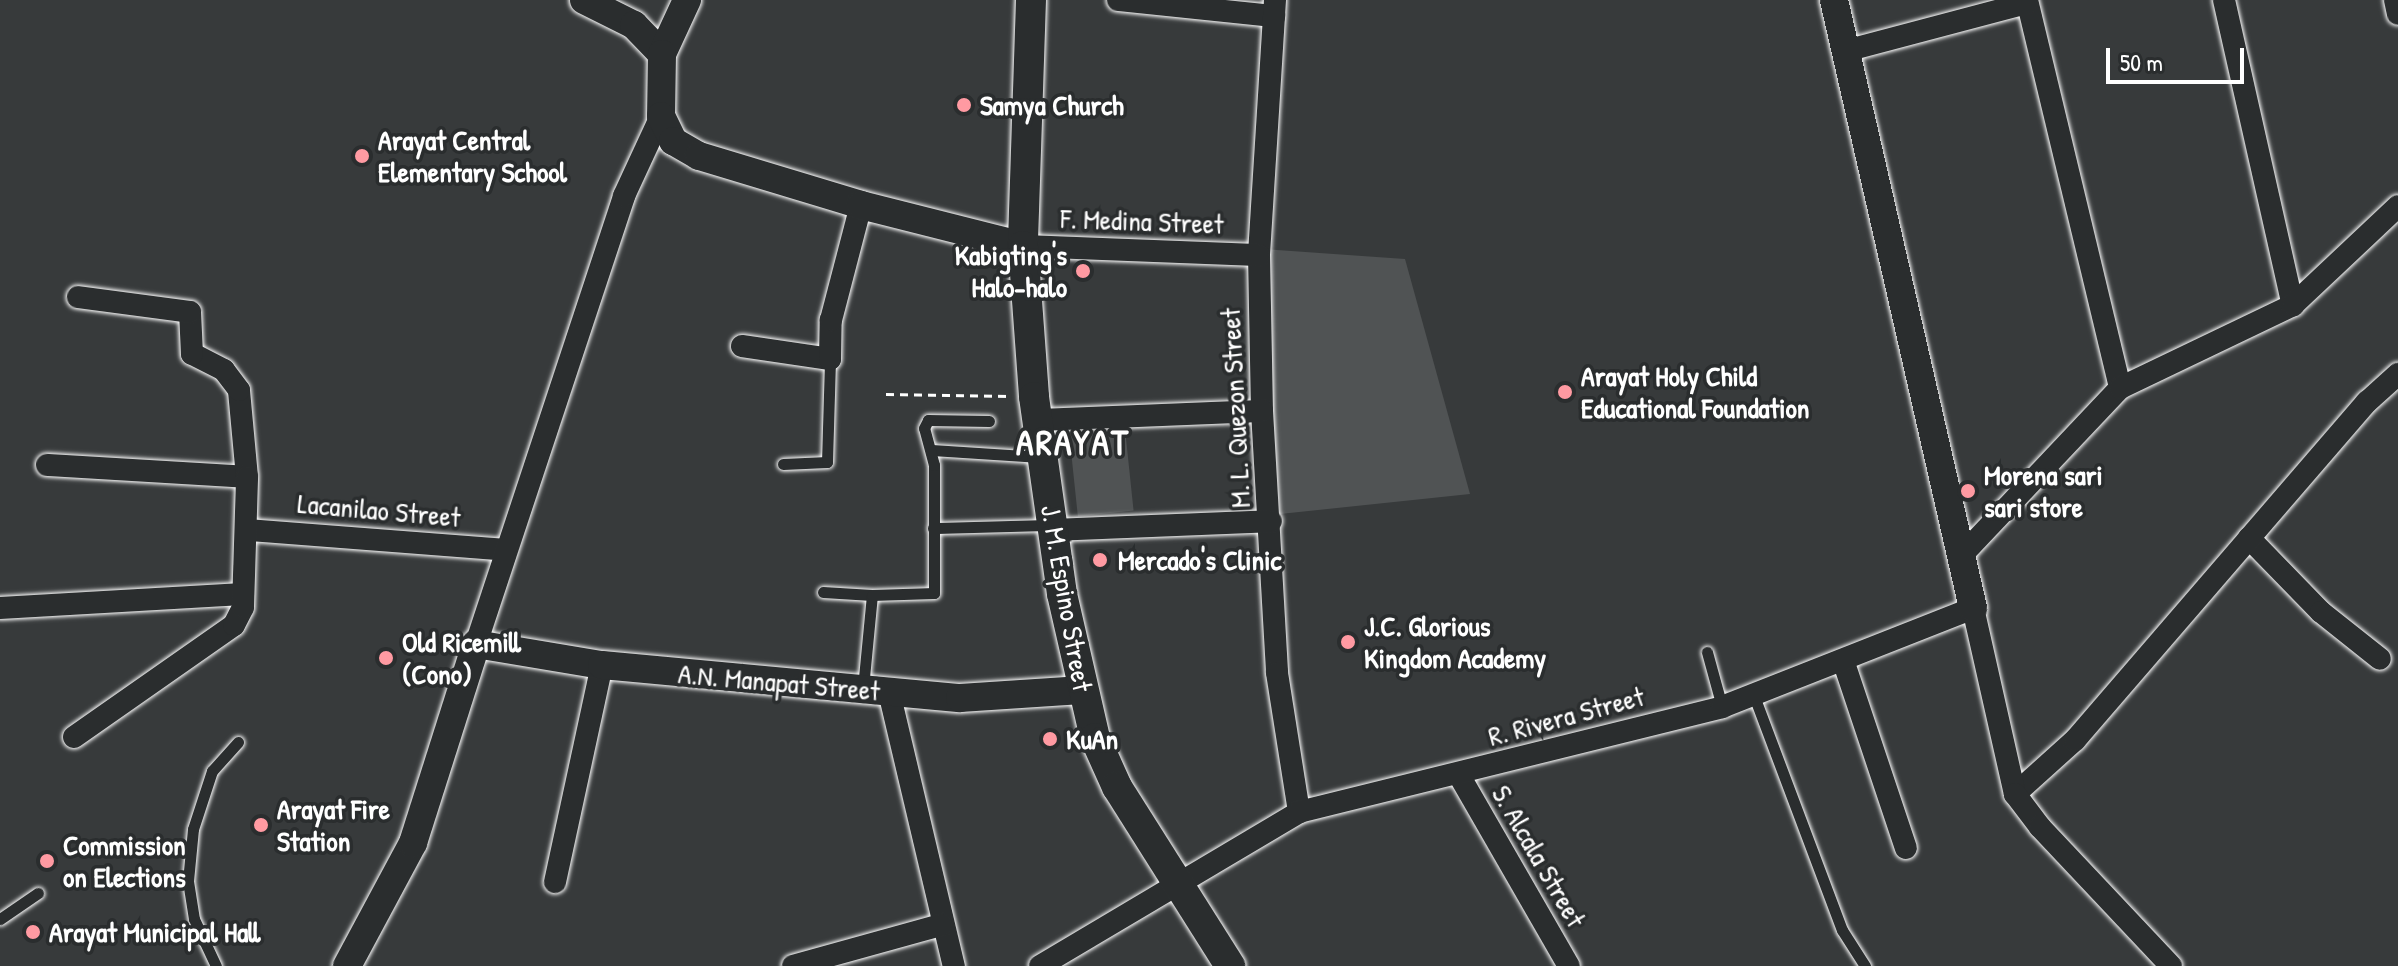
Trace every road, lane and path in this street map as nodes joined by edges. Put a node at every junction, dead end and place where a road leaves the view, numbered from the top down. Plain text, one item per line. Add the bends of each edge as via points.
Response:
1 (584, 0) edge
2 (687, 0) edge
3 (1031, 0) edge
4 (1118, 0) edge
5 (1834, 0) edge
6 (2224, 0) edge
7 (2395, 0) edge
8 (2027, 1) edge
9 (1275, 8) edge
10 (2398, 14) edge
11 (1845, 51) junction
12 (662, 54) junction
13 (661, 116) junction
14 (861, 205) junction
15 (2398, 206) edge
16 (1023, 246) junction
17 (1259, 255) junction
18 (78, 297) dead end
19 (2293, 305) junction
20 (742, 346) dead end
21 (830, 359) junction
22 (2398, 374) edge
23 (2120, 388) junction
24 (886, 394) dead end
25 (1036, 408) junction
26 (1262, 411) junction
27 (989, 421) dead end
28 (932, 450) junction
29 (1043, 457) junction
30 (783, 464) dead end
31 (47, 465) dead end
32 (247, 477) junction
33 (1271, 521) junction
34 (933, 528) junction
35 (1051, 528) junction
36 (248, 530) junction
37 (2249, 538) junction
38 (505, 550) junction
39 (1963, 554) junction
40 (823, 592) dead end
41 (243, 594) junction
42 (872, 595) junction
43 (0, 608) edge
44 (1973, 608) junction
45 (476, 644) junction
46 (1707, 652) dead end
47 (2380, 659) dead end
48 (1844, 663) junction
49 (602, 665) junction
50 (876, 690) junction
51 (1082, 690) junction
52 (1754, 696) junction
53 (1722, 707) junction
54 (74, 737) dead end
55 (238, 742) dead end
56 (1459, 775) junction
57 (2015, 794) junction
58 (1299, 812) junction
59 (1906, 848) dead end
60 (555, 882) dead end
61 (1178, 886) junction
62 (38, 893) dead end
63 (0, 919) edge
64 (941, 925) junction
65 (216, 966) edge
66 (347, 966) edge
67 (793, 966) edge
68 (954, 966) edge
69 (1040, 966) edge
70 (1230, 966) edge
71 (1569, 966) edge
72 (1865, 966) edge
73 (2171, 966) edge

1 - 12 street via 634,25
2 - 12 street
3 - 16 main road, J. M. Espino Street
4 - 9 street
5 - 11 street
6 - 19 street
7 - 10 street
8 - 11 street
8 - 23 street
9 - 17 street, M. L. Quezon Street
11 - 39 street
12 - 13 street
13 - 14 street via 673,141 699,156
13 - 38 street via 624,196
14 - 16 street
14 - 21 street via 831,320
15 - 19 street
16 - 17 street, F. Medina Street
16 - 25 main road, J. M. Espino Street
17 - 26 street, M. L. Quezon Street
18 - 32 street via 190,312 192,354 224,370 239,390
19 - 23 street
20 - 21 street
21 - 30 lane via 827,462
22 - 37 street via 2367,402
23 - 39 street
24 - 25 path
25 - 26 street
25 - 29 main road, J. M. Espino Street
26 - 33 street, M. L. Quezon Street
27 - 28 lane via 928,420 926,442
28 - 29 lane
28 - 34 lane
29 - 35 main road, J. M. Espino Street
31 - 32 street
32 - 36 street
33 - 35 street
33 - 58 street, M. L. Quezon Street via 1277,673
34 - 35 lane
34 - 42 lane via 934,593
35 - 51 main road, J. M. Espino Street
36 - 38 street, Lacanilao Street
36 - 41 street
37 - 47 street via 2321,612
37 - 57 street via 2075,740
38 - 45 street
39 - 44 street
40 - 42 lane
41 - 43 street
41 - 54 street via 234,625
42 - 50 lane
44 - 48 street, R. Rivera Street
44 - 57 street
45 - 49 street, A.N. Manapat Street
45 - 66 street via 413,843
46 - 53 lane
48 - 52 street, R. Rivera Street
48 - 59 street
49 - 50 street, A.N. Manapat Street
49 - 60 street
50 - 51 street, A.N. Manapat Street via 960,698
50 - 64 street
51 - 61 main road, J. M. Espino Street via 1095,738 1117,787
52 - 53 street, R. Rivera Street
52 - 72 lane via 1842,930
53 - 56 street, R. Rivera Street
55 - 65 lane via 212,771 191,842 188,881 194,919
56 - 58 street, R. Rivera Street
56 - 71 street, S. Alcala Street
57 - 73 street
58 - 61 street, R. Rivera Street
61 - 69 street, R. Rivera Street
61 - 70 main road, J. M. Espino Street
62 - 63 lane
64 - 67 street
64 - 68 street

